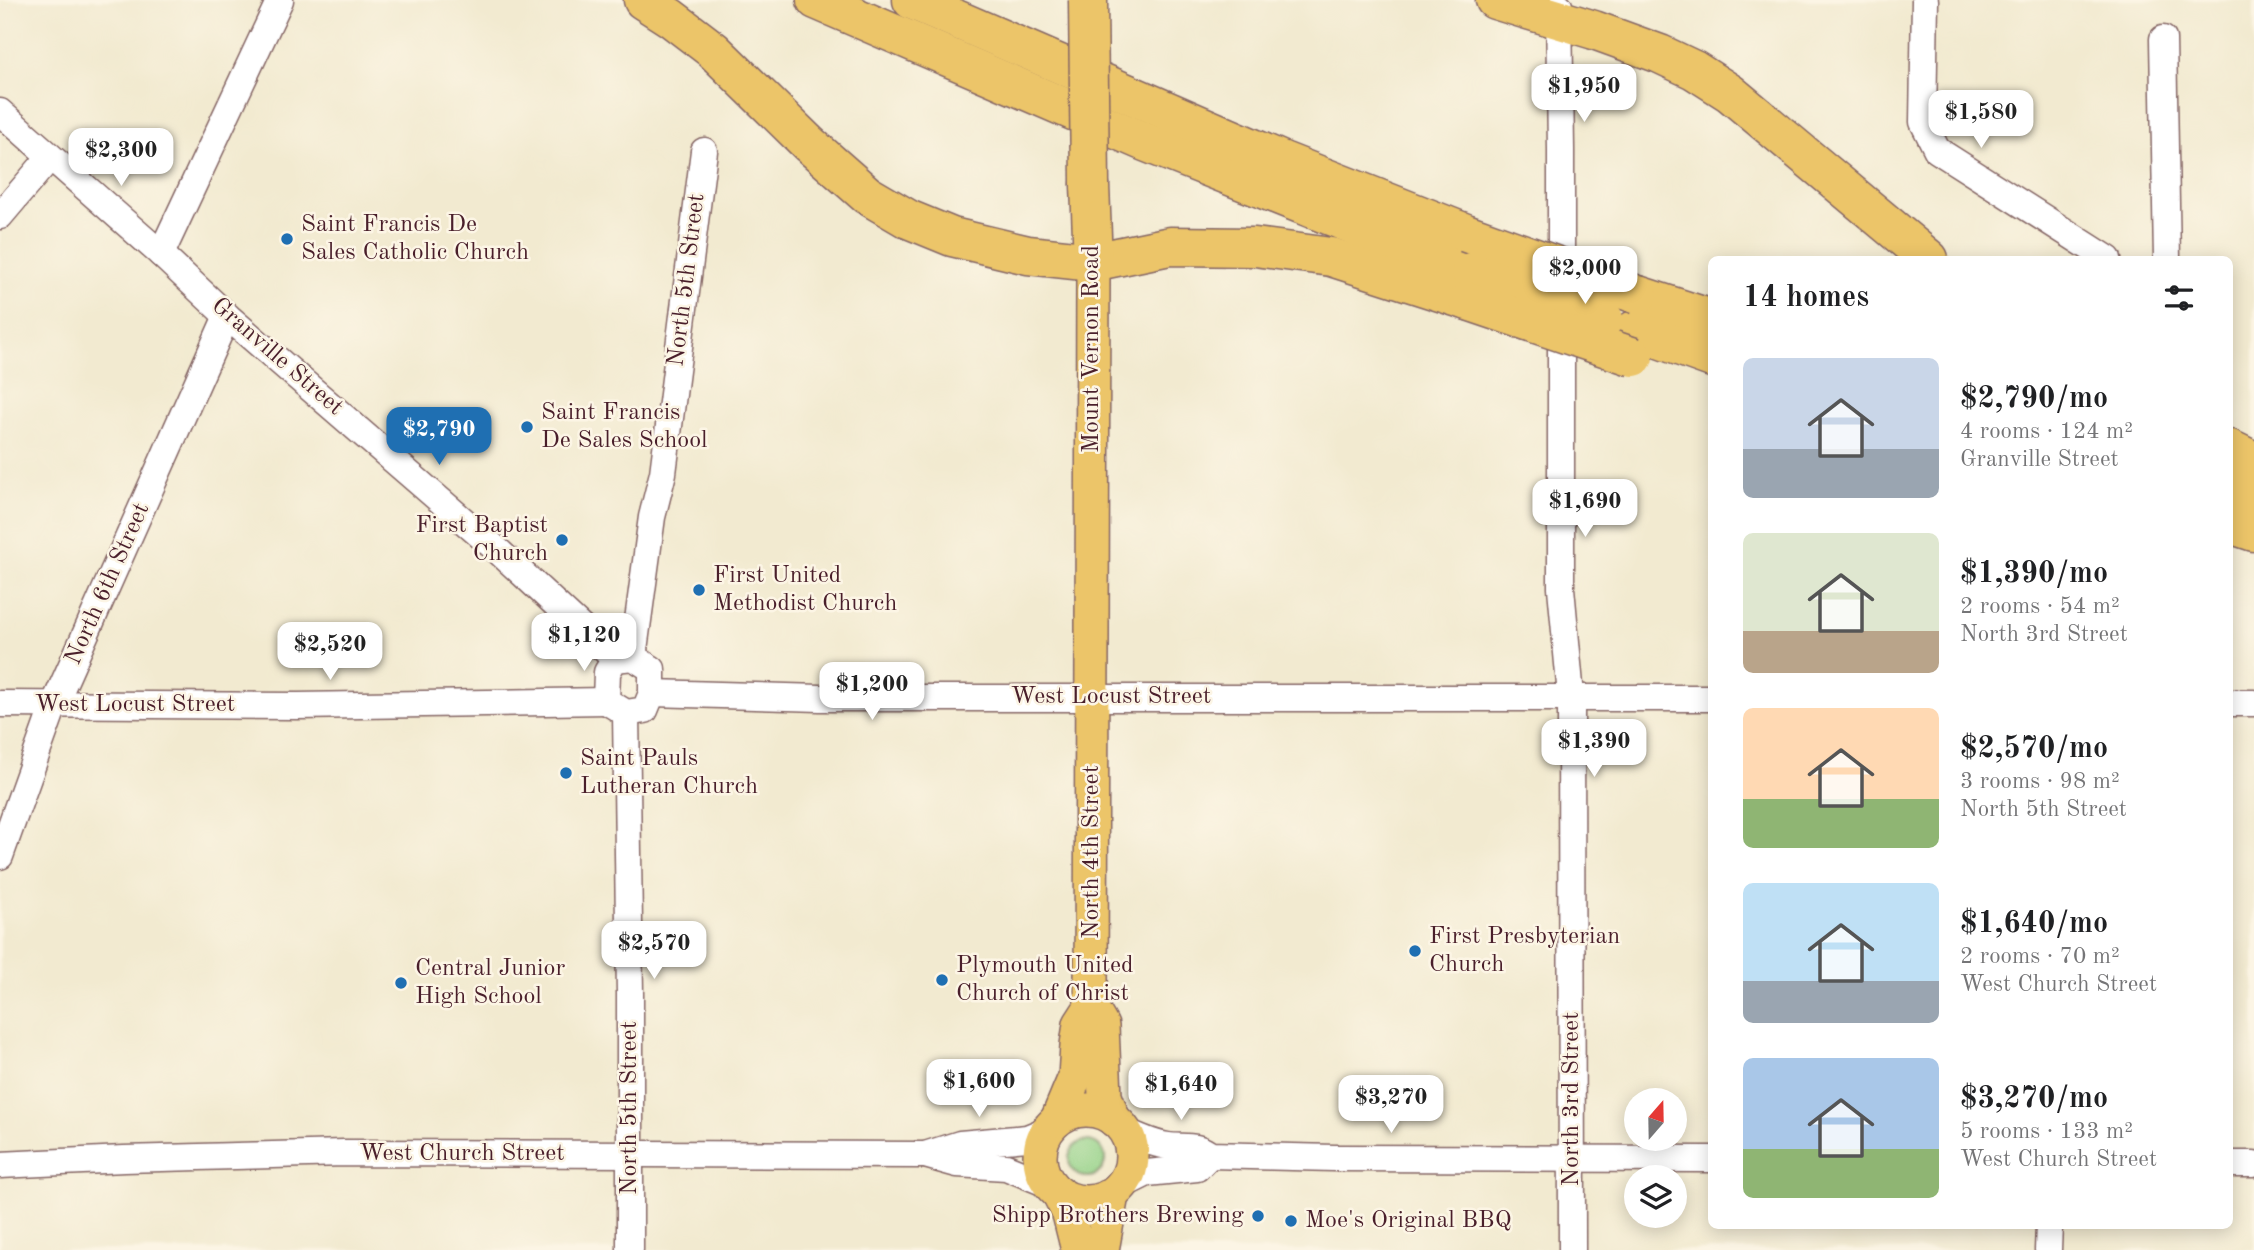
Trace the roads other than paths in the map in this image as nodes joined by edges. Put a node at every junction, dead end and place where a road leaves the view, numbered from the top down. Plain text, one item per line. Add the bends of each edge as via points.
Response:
1 (280, 0) edge
2 (643, 0) edge
3 (816, 0) edge
4 (912, 0) edge
5 (1088, 0) edge
6 (1495, 0) edge
7 (1925, 0) edge
8 (1559, 10) edge
9 (2162, 39) dead end
10 (0, 112) edge
11 (704, 151) dead end
12 (50, 157) junction
13 (0, 216) edge
14 (161, 254) junction
15 (1925, 256) edge
16 (2103, 256) edge
17 (2167, 256) edge
18 (1093, 262) junction
19 (1470, 286) junction
20 (227, 316) junction
21 (1708, 318) edge
22 (1635, 327) junction
23 (1708, 356) edge
24 (1708, 377) edge
25 (2233, 450) edge
26 (2254, 461) edge
27 (2233, 488) edge
28 (2254, 494) edge
29 (2233, 525) edge
30 (2254, 532) edge
31 (624, 658) junction
32 (652, 693) junction
33 (1571, 696) junction
34 (1092, 698) junction
35 (1708, 698) edge
36 (0, 704) edge
37 (2233, 704) edge
38 (2254, 704) edge
39 (54, 705) junction
40 (616, 707) junction
41 (0, 856) edge
42 (1091, 1007) junction
43 (1053, 1125) junction
44 (1119, 1125) junction
45 (629, 1154) junction
46 (925, 1155) junction
47 (1210, 1156) junction
48 (1572, 1159) junction
49 (1708, 1159) edge
50 (2233, 1164) edge
51 (2254, 1164) edge
52 (0, 1165) edge
53 (1055, 1189) junction
54 (1117, 1190) junction
55 (2049, 1229) edge
56 (630, 1250) edge
57 (1078, 1250) edge
58 (1102, 1250) edge
59 (1572, 1250) edge
60 (2048, 1250) edge

1 - 14 street
2 - 18 highway via 713,50 867,195 908,219 952,237 1028,255
3 - 19 highway
4 - 22 highway, bridge via 1283,161 1466,233
5 - 18 highway, Mount Vernon Road, bridge
6 - 8 highway
7 - 16 street via 1923,122 1937,150
8 - 15 highway via 1594,30 1660,54 1730,93
8 - 33 street, North 3rd Street via 1561,588
9 - 17 street
10 - 12 street, Granville Street
11 - 31 street, North 5th Street via 663,473
12 - 13 street
12 - 14 street, Granville Street
14 - 20 street, Granville Street
18 - 19 highway via 1170,246 1255,247 1331,257
18 - 34 main road, Mount Vernon Road
19 - 22 highway, bridge
20 - 31 street, Granville Street
20 - 39 street, North 6th Street
21 - 22 highway
22 - 23 highway
22 - 24 highway
25 - 26 highway
27 - 28 highway
29 - 30 highway
31 - 32 street via 652,669
31 - 40 street via 607,672
32 - 34 street, West Locust Street
32 - 40 street via 645,710
33 - 34 street, West Locust Street
33 - 35 street, West Locust Street
33 - 48 street, North 3rd Street
34 - 42 main road, North 4th Street
36 - 39 street, West Locust Street
37 - 38 street
39 - 40 street, West Locust Street
39 - 41 street, North 6th Street
40 - 45 street, North 5th Street via 630,994
42 - 43 main road, North 4th Street via 1080,1024 1075,1077
42 - 44 main road, North 4th Street via 1102,1026 1105,1096
43 - 44 main road via 1086,1110
43 - 46 street, West Church Street via 1027,1138 960,1144
43 - 53 main road via 1040,1157 1043,1172
44 - 47 street via 1142,1139 1167,1146 1193,1146
44 - 54 main road via 1131,1144 1132,1158 1130,1172
45 - 46 street, West Church Street
45 - 52 street, West Church Street via 344,1153
45 - 56 street, North 5th Street
46 - 53 street, West Church Street via 957,1164 1006,1167
47 - 48 street
47 - 54 street via 1197,1168 1147,1173
48 - 49 street
48 - 59 street, North 3rd Street
50 - 51 street
53 - 54 main road via 1080,1202 1102,1200
53 - 57 main road via 1069,1214
54 - 58 main road
55 - 60 street

